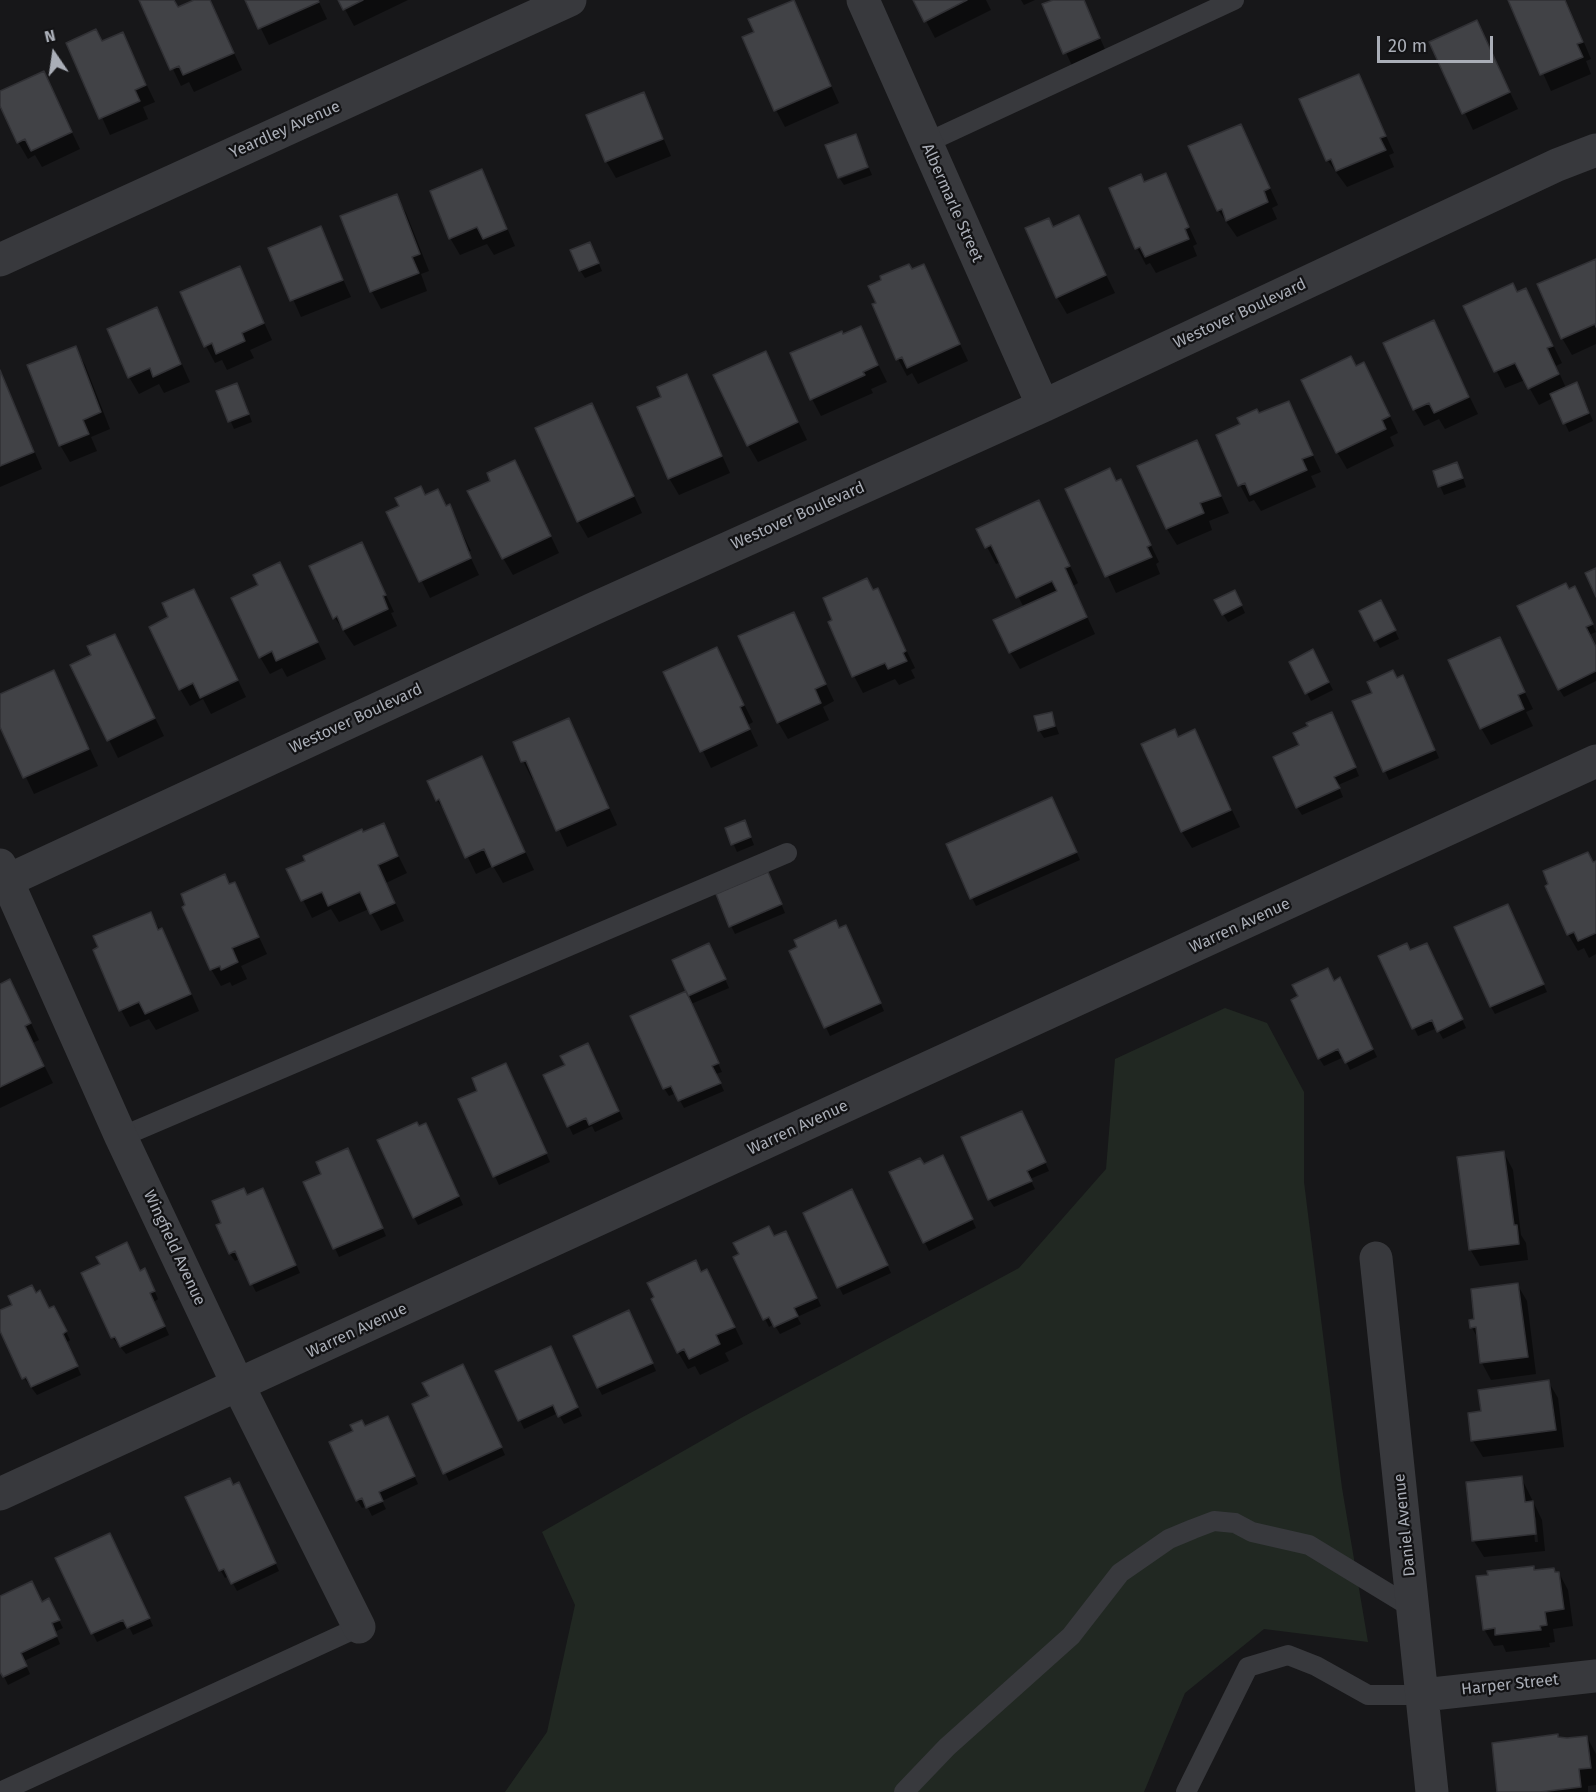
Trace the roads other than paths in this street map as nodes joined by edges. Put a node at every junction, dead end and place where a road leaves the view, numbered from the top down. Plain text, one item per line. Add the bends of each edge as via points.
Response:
1 (570, 0) edge
2 (863, 0) edge
3 (1234, 0) edge
4 (926, 143) junction
5 (1596, 150) edge
6 (0, 260) edge
7 (1043, 406) junction
8 (1596, 761) edge
9 (787, 853) dead end
10 (2, 876) edge
11 (121, 1137) junction
12 (1376, 1258) dead end
13 (238, 1385) junction
14 (0, 1494) edge
15 (1414, 1609) junction
16 (359, 1627) joint
17 (1596, 1676) edge
18 (1423, 1695) junction
19 (0, 1792) edge
20 (904, 1792) edge
21 (1186, 1792) edge
22 (1432, 1792) edge

1 - 6 street, Yeardley Avenue
2 - 4 street, Albermarle Street
3 - 4 lane
4 - 7 street, Albermarle Street
5 - 7 street, Westover Boulevard
7 - 10 street, Westover Boulevard
8 - 13 street, Warren Avenue
9 - 11 lane
10 - 11 street, Wingfield Avenue
11 - 13 street, Wingfield Avenue
12 - 15 street, Daniel Avenue
13 - 14 street, Warren Avenue
13 - 16 street, Wingfield Avenue
15 - 18 street, Daniel Avenue
15 - 20 lane via 1309,1545 1252,1532 1235,1523 1214,1521 1192,1528 1120,1573 1071,1636 947,1747
16 - 19 lane
17 - 18 street, Harper Street
18 - 21 lane via 1368,1695 1288,1655 1248,1667
18 - 22 street, Daniel Avenue

